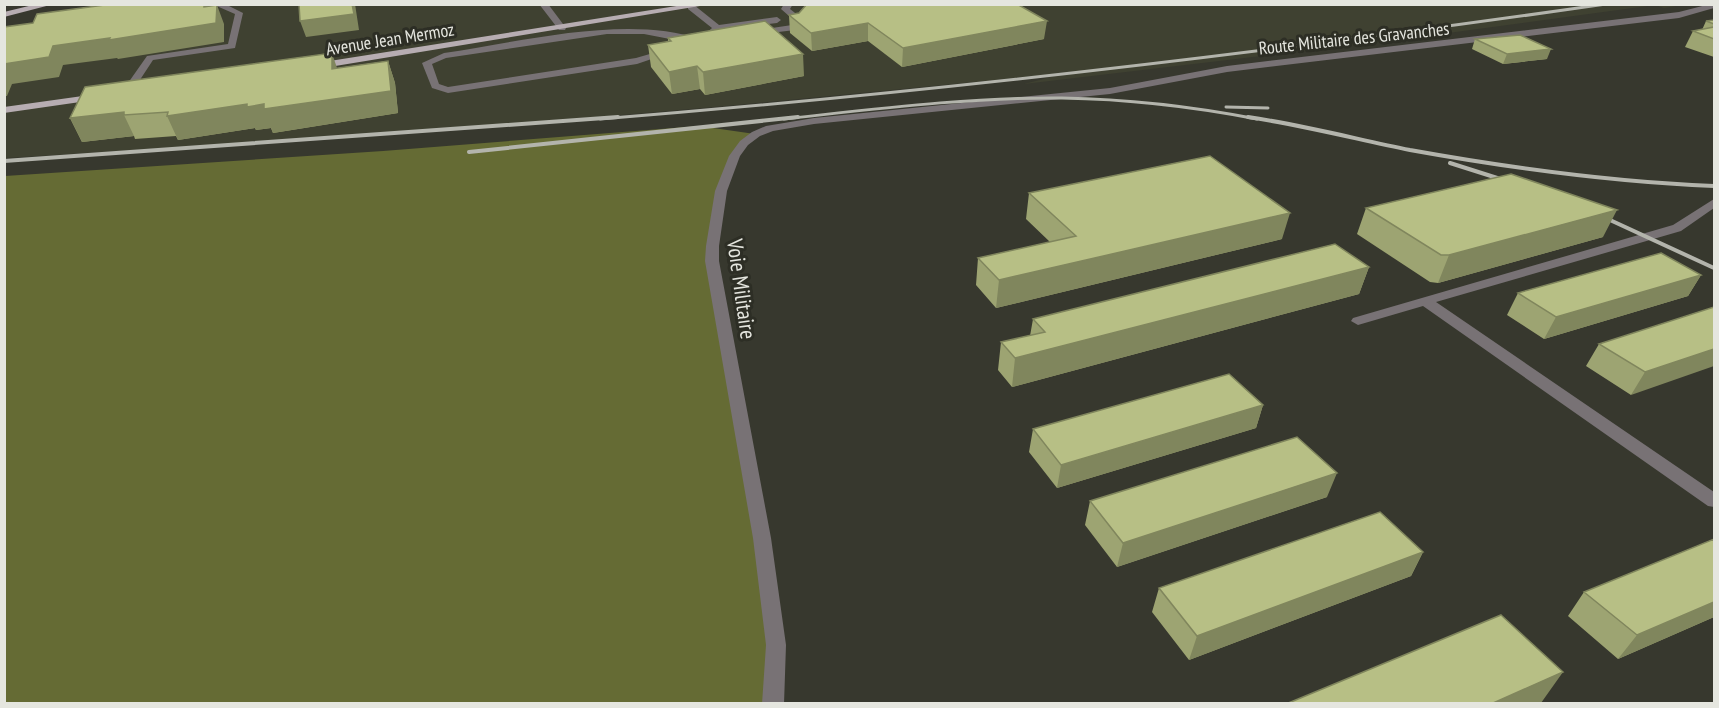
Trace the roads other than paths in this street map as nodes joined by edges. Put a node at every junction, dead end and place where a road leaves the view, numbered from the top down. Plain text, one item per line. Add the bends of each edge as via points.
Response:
1 (14, 4) edge
2 (28, 4) edge
3 (50, 4) edge
4 (216, 4) edge
5 (543, 4) edge
6 (789, 4) edge
7 (705, 5) edge
8 (1714, 6) edge
9 (4, 8) edge
10 (691, 8) junction
11 (4, 15) edge
12 (811, 15) edge
13 (794, 17) junction
14 (562, 28) junction
15 (717, 28) junction
16 (750, 34) edge
17 (716, 39) edge
18 (705, 41) junction
19 (303, 68) edge
20 (137, 91) edge
21 (126, 93) junction
22 (115, 95) edge
23 (104, 96) edge
24 (998, 103) joint
25 (4, 110) edge
26 (1714, 203) edge
27 (1425, 301) junction
28 (1358, 321) dead end
29 (1714, 501) edge
30 (773, 704) edge

1 - 9 main road
2 - 9 main road
3 - 11 main road
4 - 21 street via 239,13 232,46 150,58
5 - 14 street
6 - 13 street via 785,9
7 - 10 main road, Avenue Jean Mermoz
8 - 24 street, Route Militaire des Gravanches via 1680,15 1227,69 1110,91
10 - 14 main road, Avenue Jean Mermoz
10 - 15 street
12 - 13 street
13 - 15 street
13 - 16 street via 801,22 795,27
14 - 19 main road, Avenue Jean Mermoz
15 - 18 street
17 - 18 street
18 - 18 street via 637,61 448,90 435,87 427,63 444,56 607,31 644,31
20 - 21 main road
21 - 22 main road
23 - 25 main road
24 - 30 street, Voie Militaire via 777,127 755,134 738,148 712,232 712,261 762,538 776,645
26 - 27 street via 1677,228
27 - 28 street
27 - 29 street

